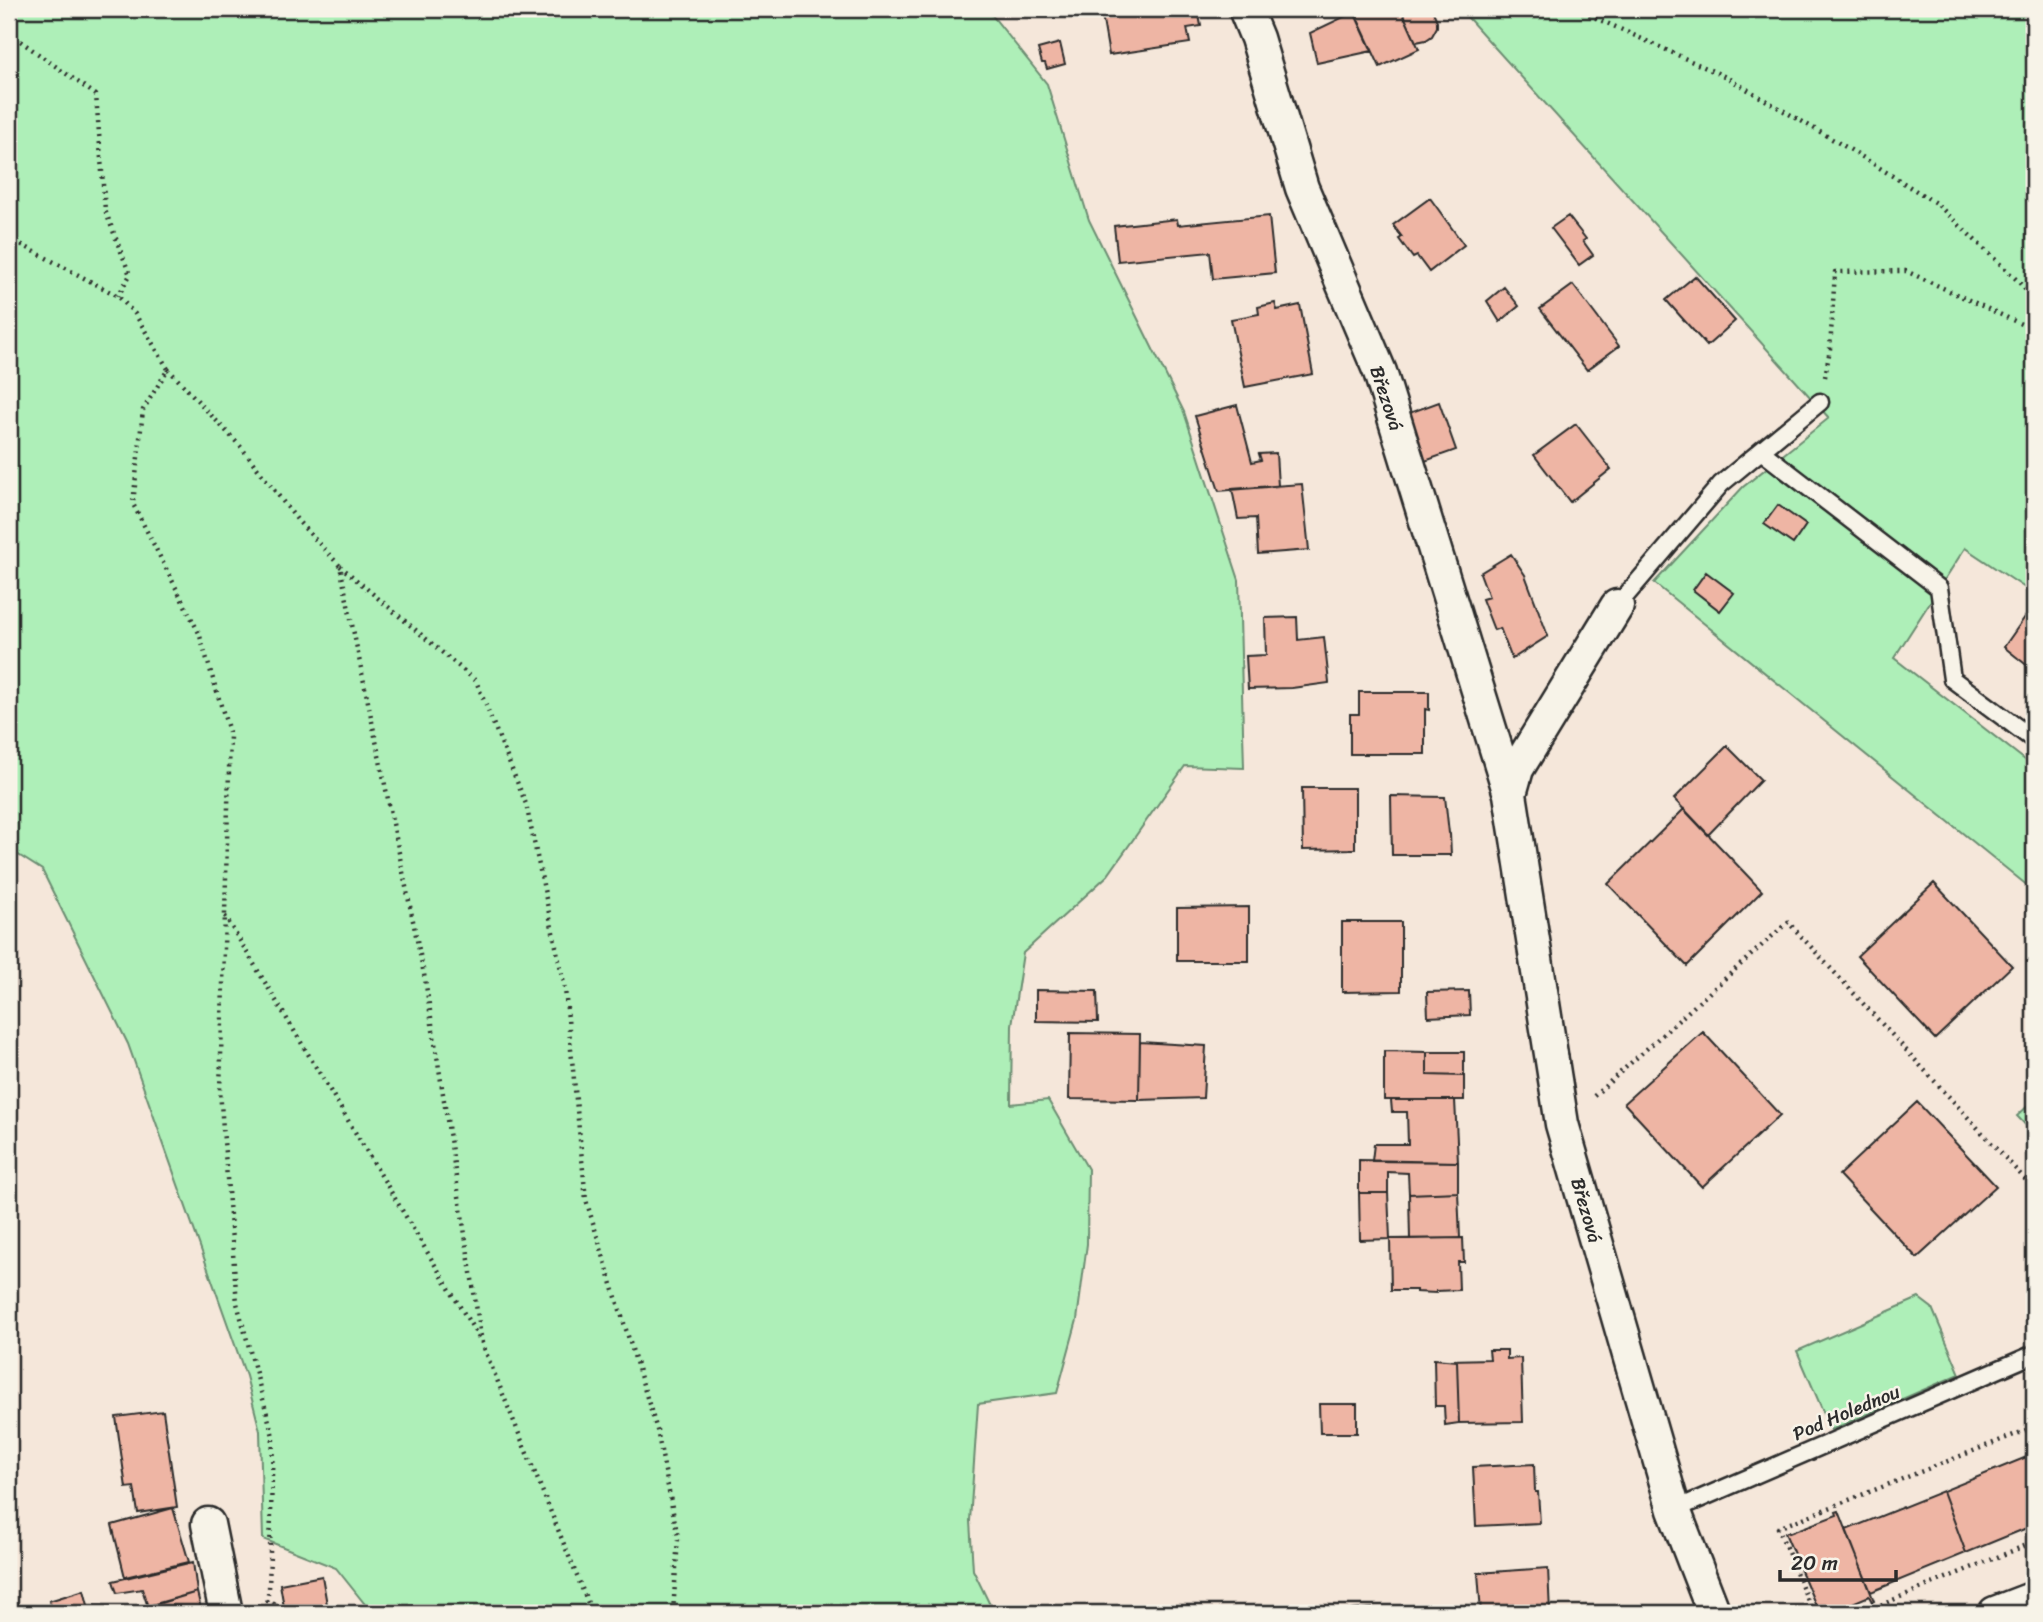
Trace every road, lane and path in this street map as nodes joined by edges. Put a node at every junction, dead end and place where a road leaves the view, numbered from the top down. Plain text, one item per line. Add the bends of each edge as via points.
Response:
1 (1245, 9) edge
2 (1576, 9) edge
3 (9, 33) edge
4 (9, 238) edge
5 (2034, 290) edge
6 (118, 296) junction
7 (2032, 298) edge
8 (2034, 330) edge
9 (168, 369) junction
10 (1820, 402) joint
11 (1761, 451) junction
12 (340, 566) junction
13 (1617, 606) joint
14 (2034, 740) edge
15 (1510, 794) junction
16 (225, 916) junction
17 (1562, 1124) junction
18 (2034, 1189) edge
19 (482, 1343) junction
20 (2034, 1354) edge
21 (2034, 1427) edge
22 (1674, 1510) junction
23 (208, 1524) dead end
24 (2034, 1542) edge
25 (2034, 1598) edge
26 (266, 1601) junction
27 (226, 1613) edge
28 (263, 1613) edge
29 (273, 1613) edge
30 (592, 1613) edge
31 (673, 1613) edge
32 (1714, 1613) edge
33 (1813, 1613) edge
34 (1861, 1613) edge
35 (1995, 1613) edge

1 - 15 street, Březová via 1302,188 1380,372
2 - 7 path via 1726,77 1926,197
3 - 6 path via 96,95 105,210 130,275
4 - 6 path
5 - 7 path
6 - 9 path via 135,314
8 - 10 path via 1906,271 1835,272 1830,349
9 - 12 path via 241,447 298,521
9 - 16 path via 143,410 133,504 199,633 230,735
10 - 11 lane
11 - 13 lane via 1721,484
11 - 14 lane via 1939,588 1952,679
12 - 19 path via 425,979
12 - 31 path via 476,681 526,804 565,989 586,1200 657,1430 678,1538
13 - 15 street, Březová via 1517,769
15 - 17 street, Březová
16 - 19 path
16 - 26 path via 220,1091 237,1303 273,1436
17 - 18 path via 1788,922
17 - 22 street, Březová
19 - 30 path
20 - 22 lane, Pod Holednou
21 - 33 path via 1778,1528
22 - 32 street, Březová
23 - 27 street
24 - 34 path
25 - 35 street
26 - 28 path
26 - 29 path via 274,1603

